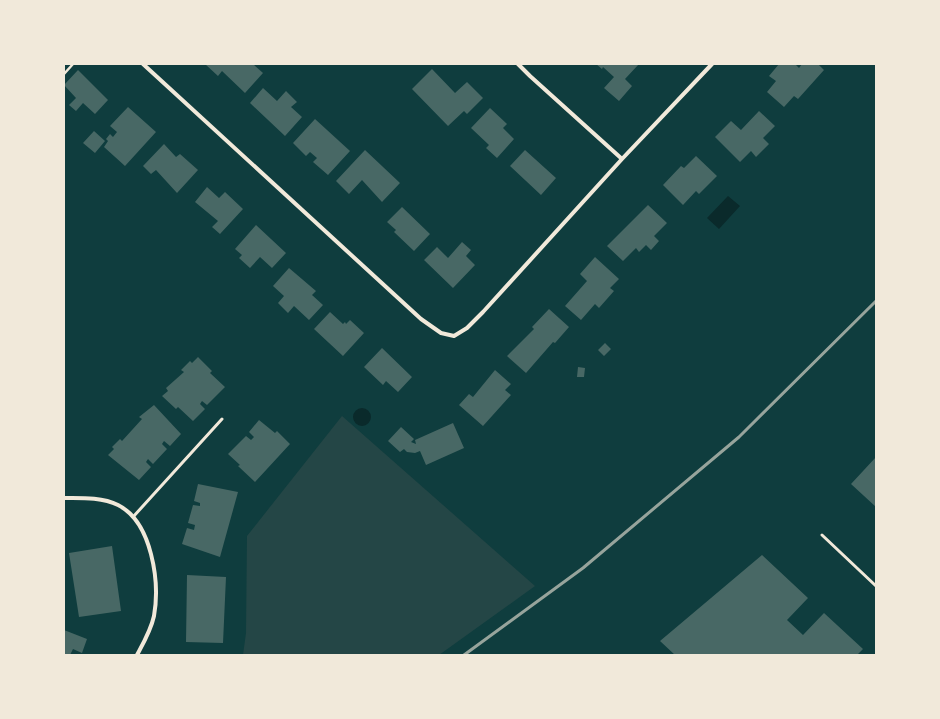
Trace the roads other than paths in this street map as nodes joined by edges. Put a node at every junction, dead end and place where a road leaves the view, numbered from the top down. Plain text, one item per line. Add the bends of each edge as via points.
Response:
1 (143, 64) edge
2 (518, 64) edge
3 (712, 64) edge
4 (622, 159) junction
5 (222, 419) dead end
6 (64, 498) edge
7 (133, 517) junction
8 (822, 535) dead end
9 (876, 586) edge
10 (137, 655) edge

1 - 4 street via 421,319 441,333 454,336 467,328 483,312
2 - 4 street
3 - 4 street
5 - 7 lane
6 - 7 street via 108,501 120,506
7 - 10 street via 149,544 155,586 154,615 147,638
8 - 9 lane

